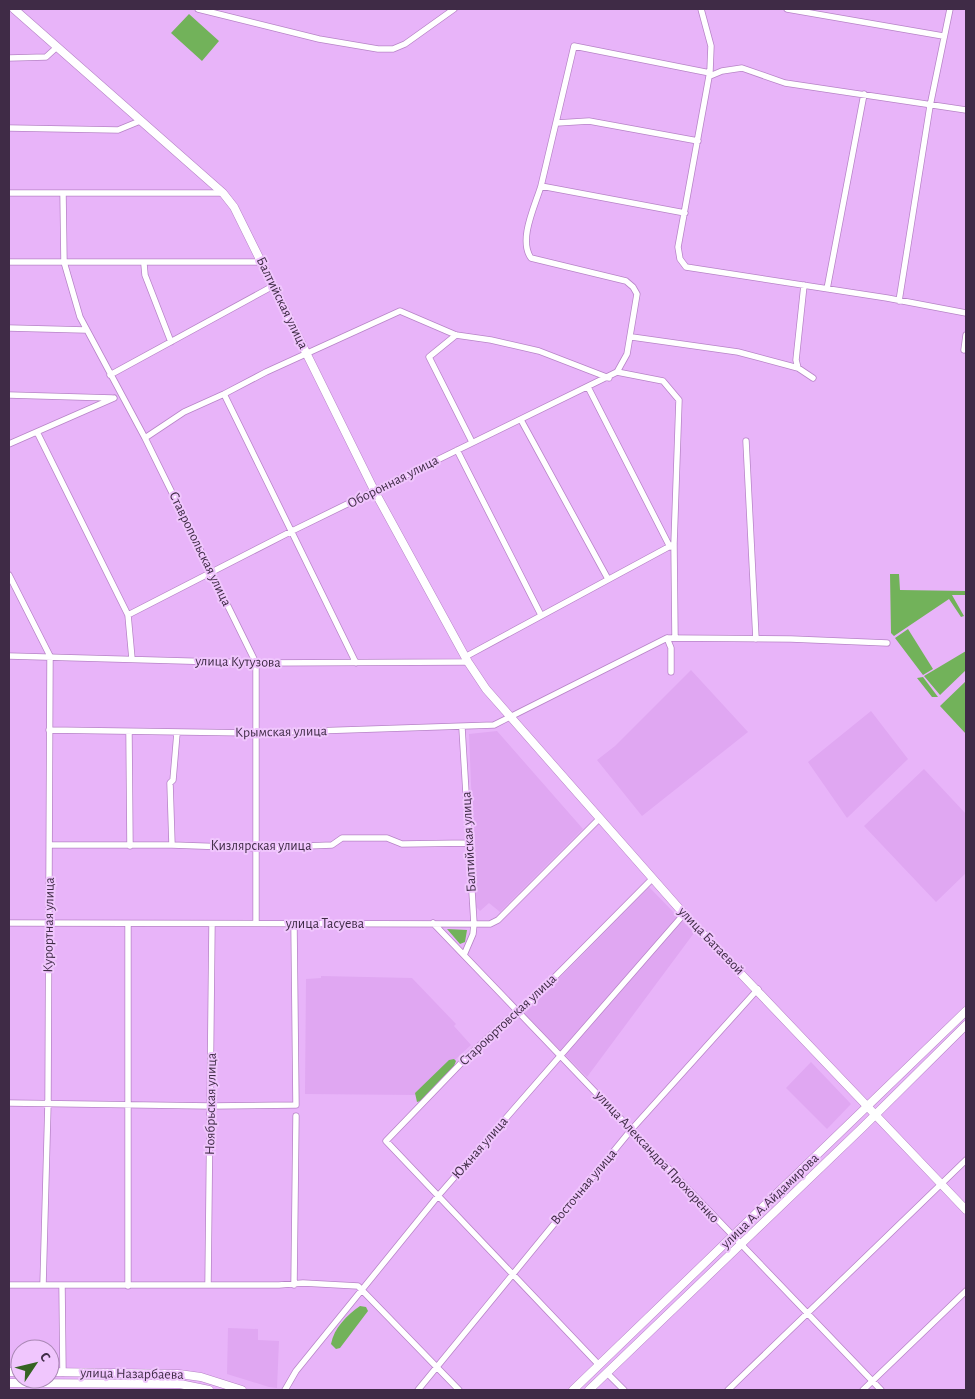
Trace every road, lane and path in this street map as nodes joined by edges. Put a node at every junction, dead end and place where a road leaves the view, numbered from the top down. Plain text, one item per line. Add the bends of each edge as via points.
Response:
1 (14, 9) edge
2 (198, 9) edge
3 (454, 9) edge
4 (701, 9) edge
5 (787, 9) edge
6 (950, 9) edge
7 (943, 36) junction
8 (57, 47) junction
9 (9, 58) edge
10 (710, 75) junction
11 (864, 94) junction
12 (930, 106) junction
13 (966, 110) edge
14 (140, 120) junction
15 (557, 123) junction
16 (9, 128) edge
17 (698, 142) junction
18 (541, 186) junction
19 (9, 193) edge
20 (63, 193) junction
21 (223, 193) junction
22 (685, 213) junction
23 (9, 262) edge
24 (64, 262) junction
25 (262, 262) junction
26 (144, 264) junction
27 (804, 285) junction
28 (273, 286) junction
29 (827, 289) junction
30 (899, 302) junction
31 (966, 313) edge
32 (9, 328) edge
33 (85, 330) junction
34 (966, 334) edge
35 (456, 335) junction
36 (632, 337) junction
37 (171, 342) junction
38 (964, 350) dead end
39 (306, 355) junction
40 (798, 368) junction
41 (617, 372) junction
42 (110, 375) junction
43 (609, 378) junction
44 (813, 378) dead end
45 (588, 387) junction
46 (224, 394) junction
47 (9, 395) edge
48 (122, 397) junction
49 (114, 398) junction
50 (521, 420) junction
51 (37, 432) junction
52 (145, 438) junction
53 (746, 441) dead end
54 (472, 442) junction
55 (9, 444) edge
56 (457, 450) junction
57 (375, 492) junction
58 (292, 531) junction
59 (672, 546) junction
60 (211, 572) junction
61 (9, 575) edge
62 (608, 579) junction
63 (541, 614) junction
64 (128, 615) junction
65 (667, 638) junction
66 (675, 638) junction
67 (756, 639) junction
68 (887, 643) dead end
69 (9, 656) edge
70 (50, 656) junction
71 (132, 659) junction
72 (466, 659) junction
73 (256, 663) junction
74 (356, 663) junction
75 (671, 672) dead end
76 (510, 717) junction
77 (462, 728) junction
78 (50, 730) junction
79 (129, 732) junction
80 (256, 732) junction
81 (177, 733) junction
82 (599, 819) junction
83 (469, 843) junction
84 (50, 845) junction
85 (172, 845) junction
86 (130, 846) junction
87 (256, 848) junction
88 (652, 879) junction
89 (684, 914) junction
90 (9, 923) edge
91 (48, 923) junction
92 (256, 923) junction
93 (433, 923) junction
94 (128, 924) junction
95 (212, 924) junction
96 (474, 924) junction
97 (294, 925) junction
98 (464, 955) junction
99 (758, 989) junction
100 (966, 1011) edge
101 (519, 1013) junction
102 (966, 1025) edge
103 (562, 1055) junction
104 (9, 1103) edge
105 (48, 1103) junction
106 (128, 1105) junction
107 (211, 1106) junction
108 (867, 1107) junction
109 (875, 1115) junction
110 (296, 1116) dead end
111 (631, 1130) junction
112 (966, 1160) edge
113 (941, 1184) junction
114 (438, 1196) junction
115 (966, 1210) edge
116 (733, 1237) junction
117 (741, 1245) junction
118 (512, 1273) junction
119 (294, 1284) junction
120 (9, 1285) edge
121 (43, 1285) junction
122 (62, 1285) junction
123 (208, 1285) junction
124 (128, 1286) junction
125 (361, 1289) junction
126 (966, 1291) edge
127 (807, 1314) junction
128 (599, 1365) junction
129 (437, 1368) junction
130 (60, 1373) edge
131 (63, 1373) junction
132 (607, 1373) junction
133 (872, 1382) junction
134 (9, 1383) edge
135 (61, 1387) edge
136 (201, 1389) edge
137 (210, 1390) edge
138 (242, 1390) edge
139 (285, 1390) edge
140 (418, 1390) edge
141 (459, 1390) edge
142 (573, 1390) edge
143 (589, 1390) edge
144 (624, 1390) edge
145 (728, 1390) edge
146 (863, 1390) edge
147 (881, 1390) edge

1 - 8 main road, Балтийская улица
2 - 3 street via 378,49 393,49 405,44
4 - 10 street via 711,46
5 - 7 street
6 - 7 street
7 - 12 street
8 - 9 street via 46,57
8 - 14 main road, Балтийская улица
10 - 11 street via 742,68 785,83
10 - 15 street, Оборонная улица via 574,46
10 - 17 street
11 - 12 street
11 - 29 street
12 - 13 street
12 - 30 street
14 - 16 street via 118,130
14 - 21 main road, Балтийская улица
15 - 17 street via 589,121
15 - 18 street, Оборонная улица
17 - 22 street
18 - 22 street
18 - 36 street, Оборонная улица via 526,238 527,253 537,261 626,282 633,287 637,294
19 - 20 street
20 - 21 street
20 - 24 street, Ставропольская улица
21 - 25 main road, Балтийская улица via 244,224
22 - 27 street via 678,247 680,259 686,267
23 - 24 street
24 - 26 street
24 - 33 street, Ставропольская улица
25 - 26 street
25 - 28 main road, Балтийская улица
26 - 37 street via 145,275
27 - 29 street
27 - 40 street via 796,360
28 - 37 street
28 - 39 main road, Балтийская улица
29 - 30 street
30 - 31 street
32 - 33 street
33 - 42 street, Ставропольская улица
34 - 38 street
35 - 39 street via 400,311
35 - 43 street via 539,351
35 - 54 street via 429,357
36 - 40 street via 738,352
36 - 41 street, Оборонная улица via 624,364
37 - 42 street
39 - 46 street
39 - 57 main road, Балтийская улица
40 - 44 street
41 - 43 street, Оборонная улица
41 - 59 street via 662,381 679,400
42 - 48 street, Ставропольская улица
43 - 45 street, Оборонная улица
45 - 50 street, Оборонная улица
45 - 59 street
46 - 52 street via 184,412
46 - 58 street
47 - 49 street
48 - 49 street
48 - 52 street, Ставропольская улица
49 - 51 street
50 - 54 street, Оборонная улица
50 - 62 street
51 - 55 street
51 - 64 street
52 - 60 street, Ставропольская улица
53 - 67 street
54 - 56 street, Оборонная улица
56 - 57 street, Оборонная улица
56 - 63 street
57 - 58 street, Оборонная улица
57 - 72 main road, Балтийская улица
58 - 60 street, Оборонная улица
58 - 74 street
59 - 62 street
59 - 66 street
60 - 64 street, Оборонная улица
60 - 73 street, Ставропольская улица
61 - 70 street, Курортная улица
62 - 63 street
63 - 72 street
64 - 71 street
65 - 66 street
65 - 75 street via 671,648
65 - 76 street, Крымская улица
66 - 67 street
67 - 68 street
69 - 70 street, улица Кутузова
70 - 71 street, улица Кутузова
70 - 78 street, Курортная улица
71 - 73 street, улица Кутузова
72 - 74 street, улица Кутузова
72 - 76 main road, улица Батаевой
73 - 74 street, улица Кутузова
73 - 80 street, Ставропольская улица
76 - 77 street, Крымская улица via 494,725
76 - 82 main road, улица Батаевой
77 - 80 street, Крымская улица
77 - 83 street, Балтийская улица
78 - 79 street, Крымская улица
78 - 84 street, Курортная улица
79 - 81 street, Крымская улица
79 - 86 street
80 - 81 street, Крымская улица
80 - 87 street, Ставропольская улица
81 - 85 street via 173,780 170,783
82 - 88 main road, улица Батаевой
82 - 96 street, улица Тасуева via 498,920 490,924
83 - 87 street, Кизлярская улица via 402,844 387,838 342,838 332,846
83 - 96 street, Балтийская улица
84 - 86 street, Кизлярская улица
84 - 91 street, Курортная улица
85 - 86 street, Кизлярская улица
85 - 87 street, Кизлярская улица
87 - 92 street, Ставропольская улица
88 - 89 main road, улица Батаевой
88 - 101 street, Староюртовская улица
89 - 99 main road, улица Батаевой
89 - 103 street, Южная улица
90 - 91 street, улица Тасуева
91 - 94 street, улица Тасуева
91 - 105 street, Курортная улица
92 - 95 street, улица Тасуева
92 - 97 street, улица Тасуева
93 - 96 street, улица Тасуева
93 - 97 street, улица Тасуева
93 - 98 street, улица Александра Прохоренко
94 - 95 street, улица Тасуева
94 - 106 street
95 - 107 street, Ноябрьская улица
96 - 98 street, Балтийская улица
97 - 107 street via 296,1105
98 - 101 street, улица Александра Прохоренко
99 - 108 main road, улица Батаевой
99 - 111 street, Восточная улица
100 - 108 main road, улица А.А.Айдамирова
101 - 103 street, улица Александра Прохоренко
101 - 114 street, Староюртовская улица via 508,1019 468,1056 386,1141
102 - 109 main road, улица А.А.Айдамирова
103 - 111 street, улица Александра Прохоренко
103 - 114 street, Южная улица
104 - 105 street
105 - 106 street
105 - 121 street, Курортная улица
106 - 107 street
106 - 124 street
107 - 123 street, Ноябрьская улица
108 - 109 main road, улица Батаевой
108 - 116 main road, улица А.А.Айдамирова
109 - 113 main road, улица Батаевой
109 - 117 main road, улица А.А.Айдамирова
110 - 119 street
111 - 116 street, улица Александра Прохоренко
111 - 118 street, Восточная улица
112 - 113 street
113 - 115 main road, улица Батаевой
113 - 127 street
114 - 118 street
114 - 125 street, Южная улица
116 - 117 street, улица Александра Прохоренко
116 - 128 main road, улица А.А.Айдамирова
117 - 127 street, улица Александра Прохоренко
117 - 132 main road, улица А.А.Айдамирова
118 - 128 street
118 - 129 street, Восточная улица
119 - 123 street
119 - 125 street via 358,1286
120 - 121 street
121 - 122 street
122 - 124 street
122 - 131 street
123 - 124 street
125 - 129 street
125 - 139 street, Южная улица via 296,1371
126 - 133 street
127 - 133 street, улица Александра Прохоренко
127 - 145 street
128 - 142 main road, улица А.А.Айдамирова
129 - 140 street, Восточная улица
129 - 141 street
130 - 131 main road, улица Назарбаева
131 - 138 main road, улица Назарбаева via 180,1374 201,1376
132 - 143 main road, улица А.А.Айдамирова
132 - 144 street
133 - 146 street
133 - 147 street, улица Александра Прохоренко
134 - 135 main road, улица Назарбаева
135 - 136 main road, улица Назарбаева via 180,1384
136 - 137 main road, улица Назарбаева

